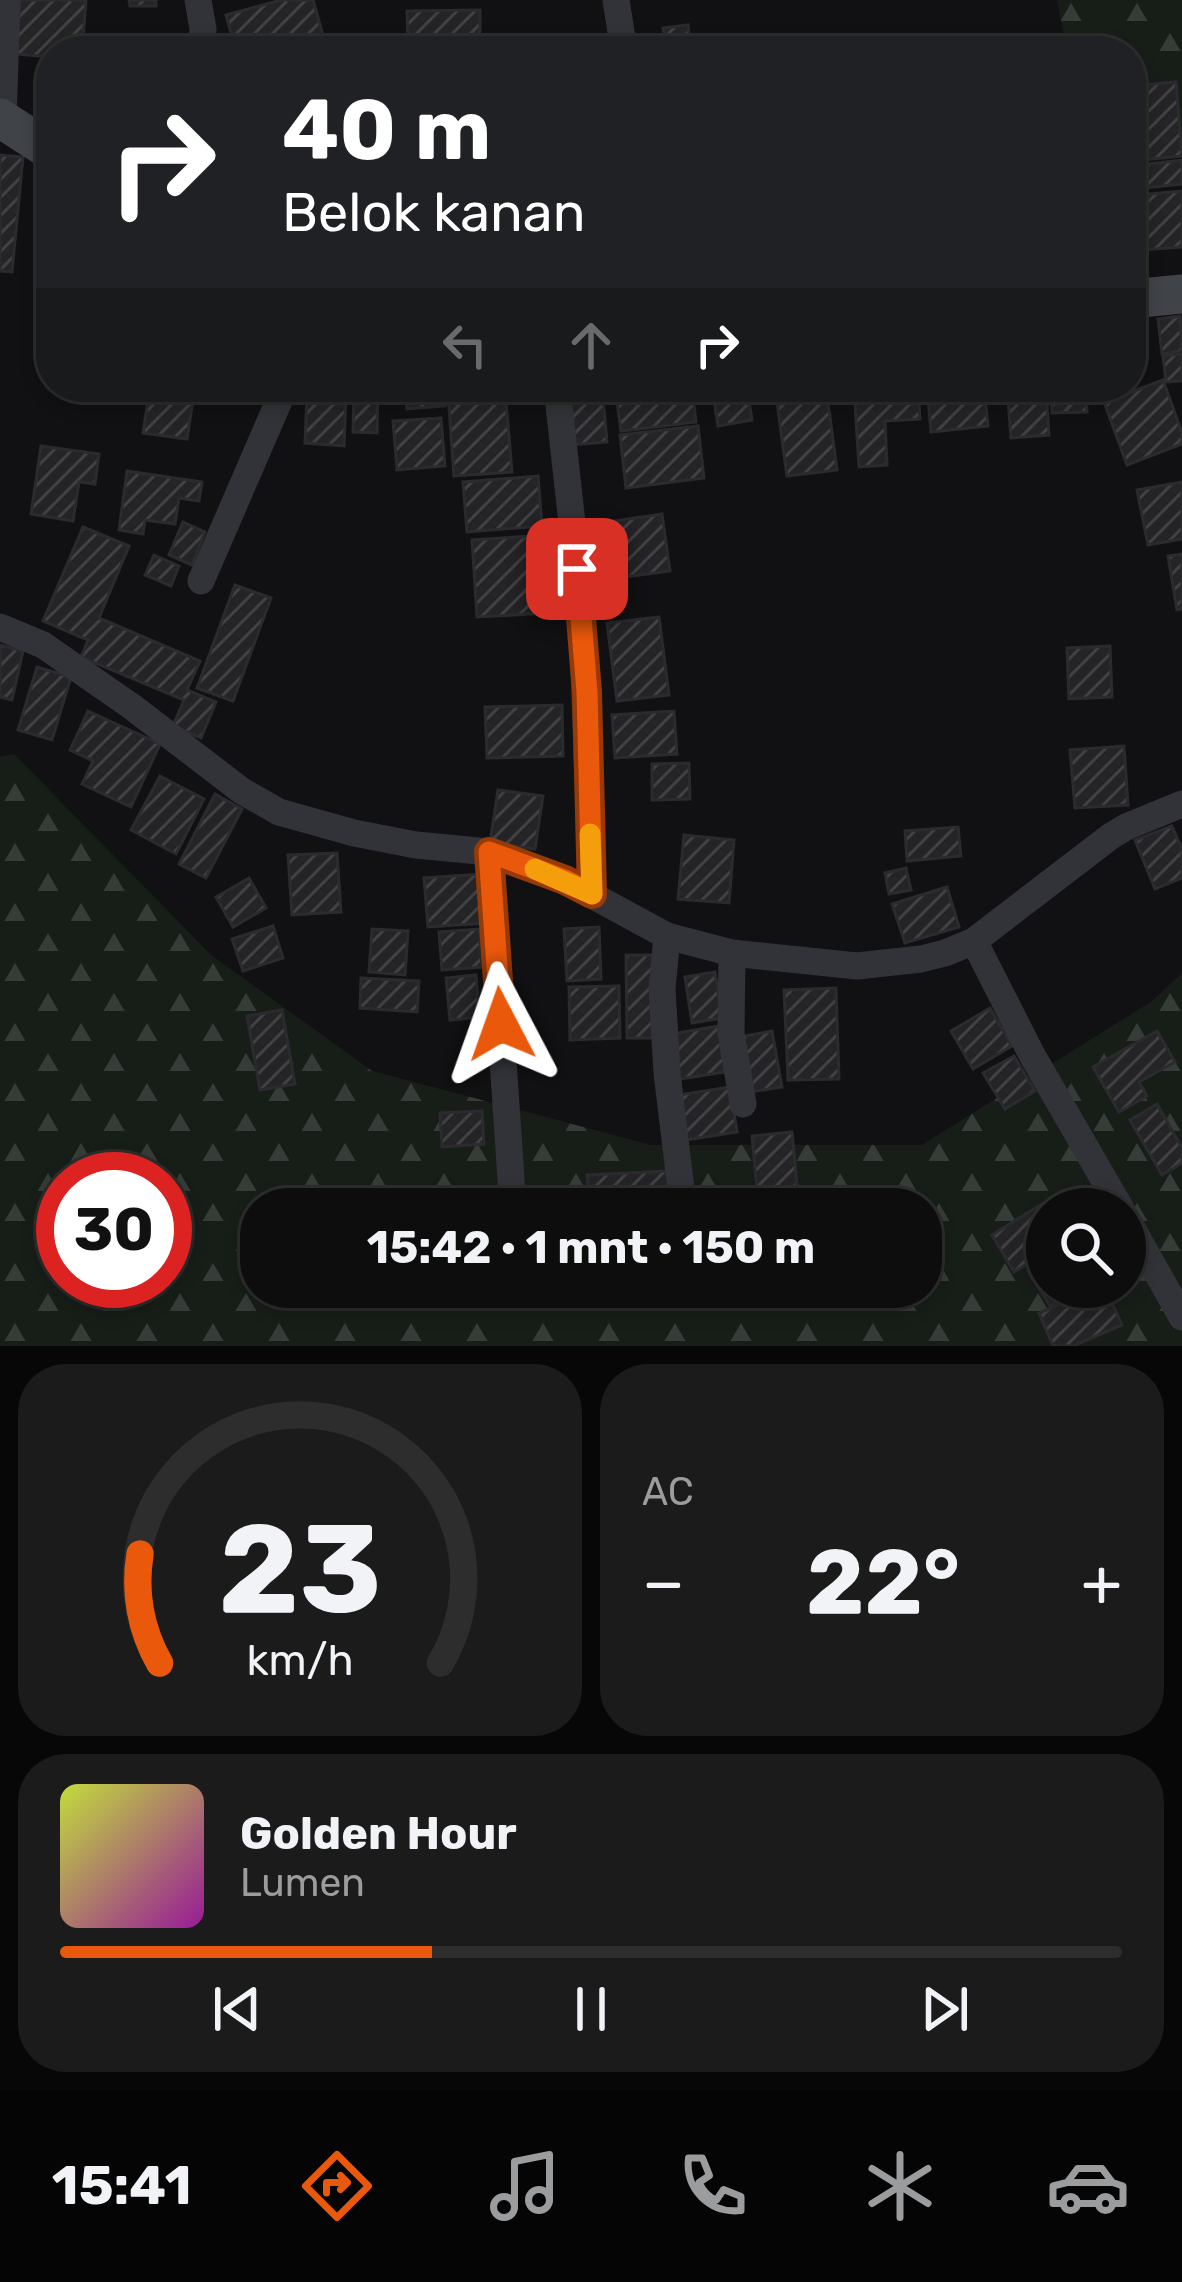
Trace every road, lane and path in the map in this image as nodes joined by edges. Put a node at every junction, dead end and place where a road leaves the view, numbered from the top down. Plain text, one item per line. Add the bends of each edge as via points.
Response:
1 (7, 0) edge
2 (198, 0) edge
3 (616, 0) edge
4 (203, 36) edge
5 (622, 36) edge
6 (2, 119) edge
7 (36, 141) edge
8 (1182, 294) edge
9 (1146, 298) edge
10 (279, 402) edge
11 (559, 402) edge
12 (201, 581) dead end
13 (0, 627) edge
14 (1182, 804) edge
15 (489, 852) junction
16 (592, 894) junction
17 (667, 936) junction
18 (974, 940) junction
19 (732, 953) junction
20 (742, 1104) dead end
21 (511, 1188) edge
22 (681, 1188) edge
23 (1109, 1188) edge
24 (1146, 1254) edge
25 (1182, 1317) edge

1 - 6 street
2 - 4 street
3 - 5 street
6 - 7 street
8 - 9 street
10 - 12 street
11 - 16 street via 582,614
13 - 15 street via 43,645 279,812 416,845
14 - 18 street via 1111,836
15 - 16 street
15 - 21 street
16 - 17 street
17 - 19 street
17 - 22 street via 662,989
18 - 19 street via 922,959 857,966
18 - 23 street
19 - 20 street via 731,1033
24 - 25 street

